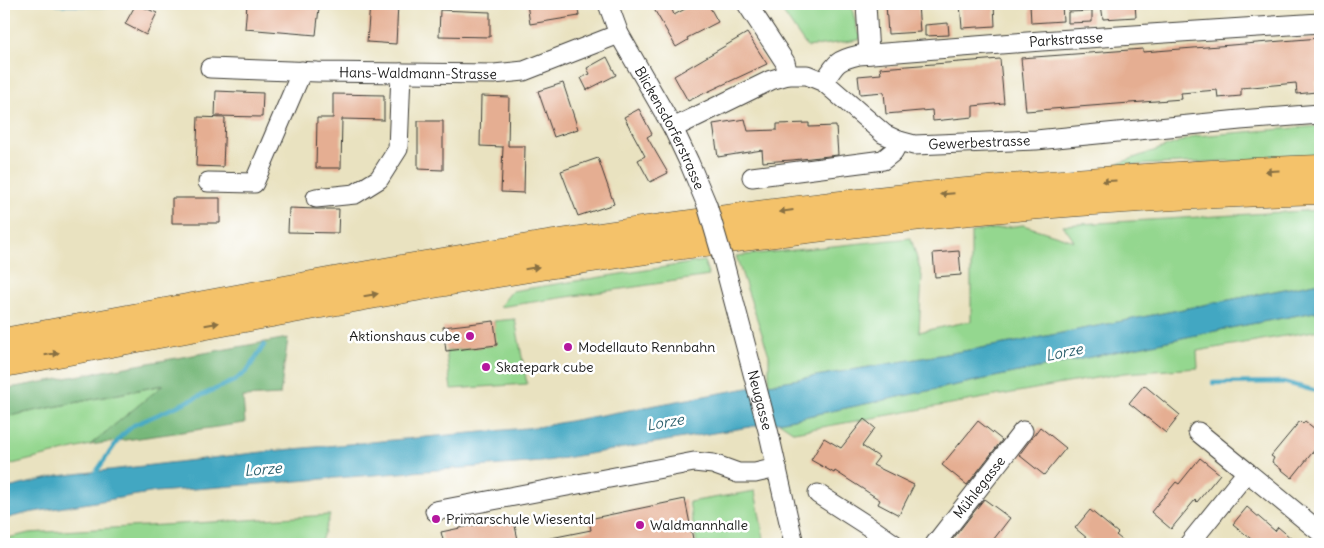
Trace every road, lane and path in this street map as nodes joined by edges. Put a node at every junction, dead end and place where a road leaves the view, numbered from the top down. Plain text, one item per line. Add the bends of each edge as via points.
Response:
1 (608, 4) edge
2 (747, 4) edge
3 (866, 4) edge
4 (1320, 23) edge
5 (619, 34) junction
6 (868, 54) junction
7 (210, 68) dead end
8 (302, 71) junction
9 (400, 73) junction
10 (788, 75) junction
11 (824, 82) junction
12 (1320, 114) edge
13 (672, 128) junction
14 (899, 141) junction
15 (1320, 169) edge
16 (752, 177) dead end
17 (208, 182) dead end
18 (1320, 190) edge
19 (316, 198) dead end
20 (722, 256) joint
21 (4, 342) edge
22 (4, 363) edge
23 (1023, 430) dead end
24 (1198, 432) dead end
25 (777, 468) junction
26 (1247, 472) junction
27 (818, 494) dead end
28 (435, 512) dead end
29 (1320, 532) edge
30 (794, 544) edge
31 (894, 544) edge
32 (935, 544) edge
33 (1189, 544) edge

1 - 5 street, Blickensdorferstrasse
2 - 10 street via 785,62
3 - 6 street
4 - 6 street, Parkstrasse
5 - 9 street, Hans-Waldmann-Strasse via 524,71 494,74
5 - 13 street, Blickensdorferstrasse
6 - 11 street, Parkstrasse via 844,58 833,67
7 - 8 street, Hans-Waldmann-Strasse
8 - 9 street, Hans-Waldmann-Strasse
8 - 17 street via 254,183
9 - 19 street via 398,149 379,180 355,194
10 - 11 street, Gewerbestrasse via 807,75
10 - 13 street, Gewerbestrasse via 771,80
11 - 14 street, Gewerbestrasse via 884,134
12 - 14 street, Gewerbestrasse via 1036,140 914,145
13 - 20 street, Blickensdorferstrasse, bridge via 707,205
14 - 16 street via 883,160
15 -> 21 highway via 1089,182 897,199 665,227 483,255
22 -> 18 highway via 479,276 729,239 1028,206
20 - 25 street, Neugasse
23 - 32 street, Mühlegasse
24 - 26 street
25 - 28 street via 738,473 713,464 694,462
25 - 30 street, Neugasse
26 - 29 street
26 - 33 street
27 - 31 street

